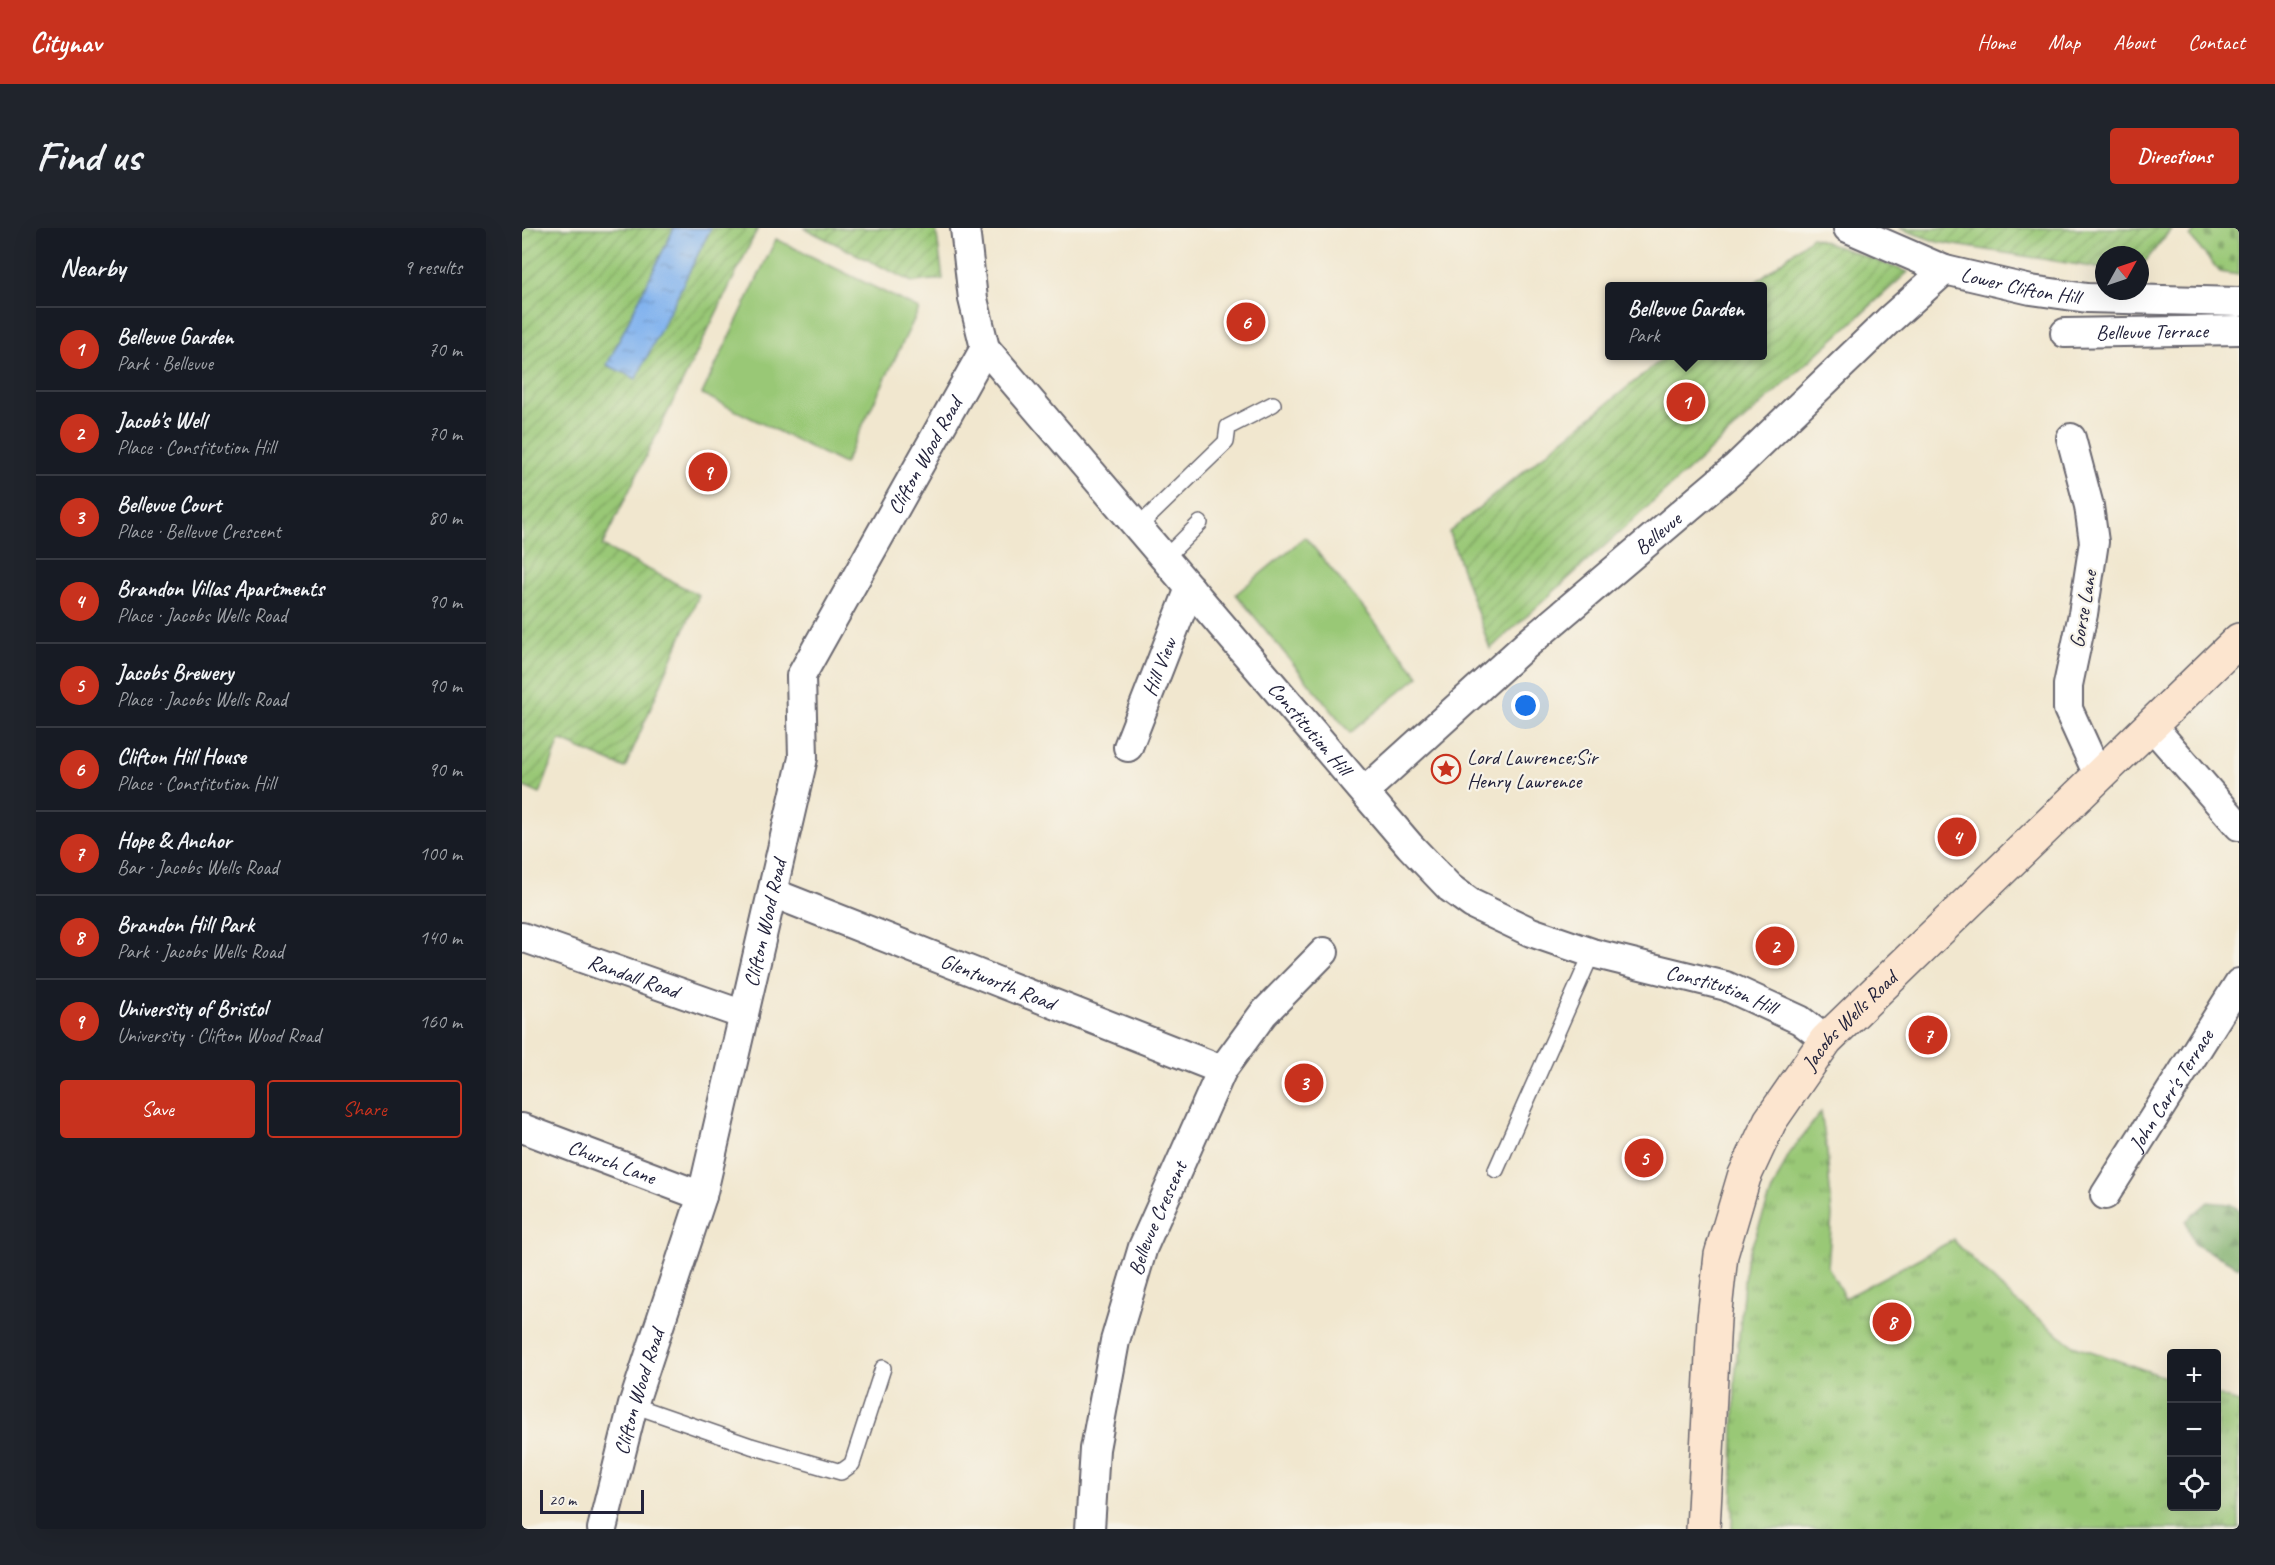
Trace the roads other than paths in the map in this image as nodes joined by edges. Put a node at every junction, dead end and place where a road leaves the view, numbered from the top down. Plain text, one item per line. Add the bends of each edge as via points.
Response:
1 (964, 228) edge
2 (1848, 228) edge
3 (1946, 270) junction
4 (2239, 302) edge
5 (2239, 330) edge
6 (2065, 333) dead end
7 (986, 348) junction
8 (1273, 404) dead end
9 (2071, 438) dead end
10 (1200, 523) dead end
11 (1138, 526) junction
12 (1166, 558) junction
13 (1190, 588) junction
14 (2239, 640) edge
15 (2151, 725) junction
16 (1128, 747) dead end
17 (2098, 777) junction
18 (1365, 791) junction
19 (2239, 826) edge
20 (772, 893) junction
21 (522, 937) edge
22 (1324, 952) dead end
23 (1592, 953) junction
24 (2239, 983) edge
25 (744, 1015) junction
26 (1827, 1040) junction
27 (1222, 1070) junction
28 (522, 1128) edge
29 (1496, 1170) dead end
30 (2105, 1195) dead end
31 (702, 1196) junction
32 (883, 1368) dead end
33 (633, 1406) junction
34 (602, 1529) edge
35 (1090, 1529) edge
36 (1703, 1529) edge

1 - 7 street, Constitution Hill via 973,299
2 - 3 street, Lower Clifton Hill
3 - 4 street, Lower Clifton Hill via 2031,290 2087,298
3 - 18 street, Bellevue via 1735,468 1526,645
5 - 6 street, Bellevue Terrace
7 - 11 street, Constitution Hill
7 - 20 street, Clifton Wood Road via 801,676 803,758
8 - 11 lane via 1228,427 1226,442
9 - 17 street, Gorse Lane via 2089,506 2094,543 2068,685 2068,709
10 - 12 lane
11 - 12 street, Constitution Hill
12 - 13 street, Constitution Hill
13 - 16 street, Hill View
13 - 18 street, Constitution Hill
14 - 15 main road, Jacobs Wells Road
15 - 17 main road, Jacobs Wells Road
15 - 19 street
17 - 26 main road, Jacobs Wells Road
18 - 23 street, Constitution Hill via 1428,866 1472,904 1532,932
20 - 25 street, Clifton Wood Road
20 - 27 street, Glentworth Road
21 - 25 street, Randall Road
22 - 27 street, Bellevue Crescent via 1263,1014
23 - 26 street, Constitution Hill via 1725,986 1800,1020
23 - 29 lane
24 - 30 street, John Carr's Terrace
25 - 31 street, Clifton Wood Road
26 - 36 main road, Jacobs Wells Road via 1770,1121 1744,1177 1721,1255
27 - 35 street, Bellevue Crescent via 1143,1247 1115,1341 1095,1449
28 - 31 street, Church Lane
31 - 33 street, Clifton Wood Road
32 - 33 lane via 852,1464 841,1472
33 - 34 street, Clifton Wood Road

